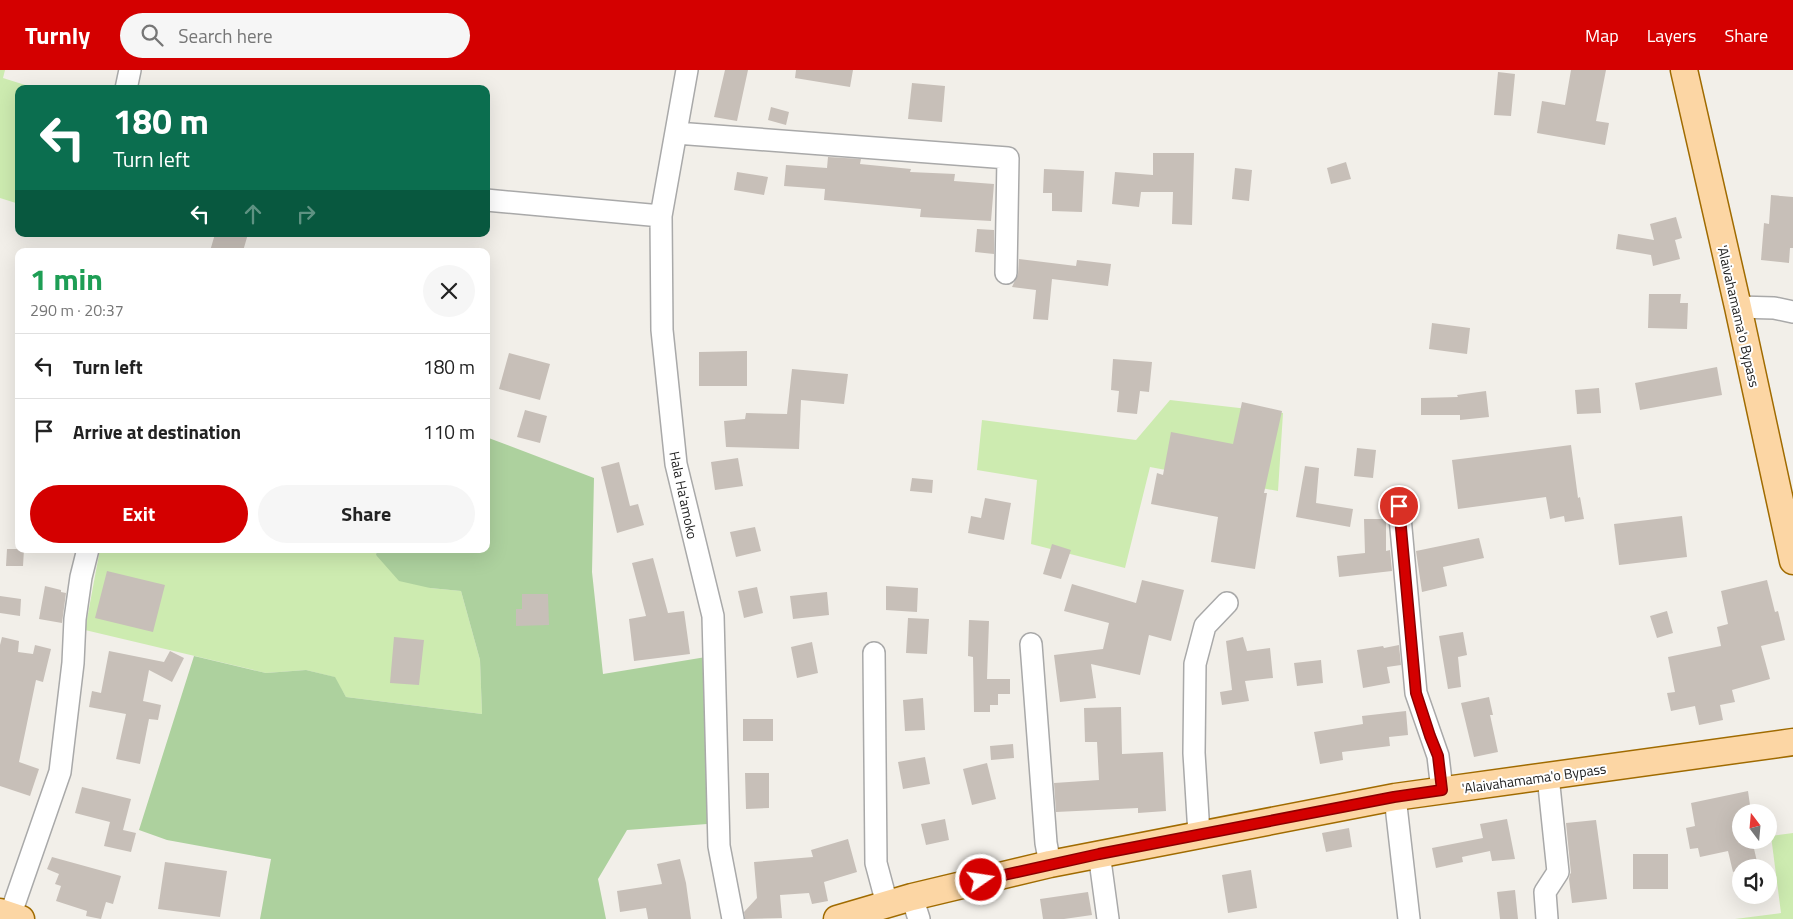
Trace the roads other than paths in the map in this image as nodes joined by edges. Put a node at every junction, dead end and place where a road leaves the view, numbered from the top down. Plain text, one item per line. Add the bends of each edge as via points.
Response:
1 (130, 70) edge
2 (688, 70) edge
3 (1684, 70) edge
4 (127, 85) edge
5 (676, 133) junction
6 (490, 200) edge
7 (661, 216) junction
8 (1006, 272) dead end
9 (1738, 307) junction
10 (1793, 312) edge
11 (1399, 506) dead end
12 (87, 553) edge
13 (1793, 561) edge
14 (1227, 603) dead end
15 (1031, 644) dead end
16 (874, 653) dead end
17 (1791, 742) edge
18 (1548, 776) junction
19 (1442, 790) junction
20 (1394, 797) junction
21 (1199, 834) junction
22 (1099, 854) junction
23 (1050, 864) junction
24 (887, 904) junction
25 (916, 908) edge
26 (10, 916) edge
27 (733, 919) edge
28 (837, 919) edge
29 (1108, 919) edge
30 (1409, 919) edge
31 (1547, 919) edge

1 - 4 street
2 - 5 street, Hala Ha'amoko
3 - 9 main road, 'Alaivahamama'o Bypass
5 - 7 street, Hala Ha'amoko
5 - 8 street via 1008,158
6 - 7 street
7 - 27 street, Hala Ha'amoko via 663,340 676,464 713,616 719,846
9 - 10 street
9 - 13 main road, 'Alaivahamama'o Bypass
11 - 19 street via 1416,693 1438,756
12 - 26 street via 75,619 60,772
14 - 21 street via 1205,626 1195,664 1194,753
15 - 23 street
16 - 24 street via 876,863
17 - 18 main road, 'Alaivahamama'o Bypass
18 - 19 main road, 'Alaivahamama'o Bypass
18 - 31 street via 1558,872 1546,892
19 - 20 main road, 'Alaivahamama'o Bypass
20 - 21 main road, 'Alaivahamama'o Bypass
20 - 30 street
21 - 22 main road, 'Alaivahamama'o Bypass
22 - 23 main road, 'Alaivahamama'o Bypass
22 - 29 street
23 - 25 main road, 'Alaivahamama'o Bypass
24 - 25 main road, 'Alaivahamama'o Bypass
24 - 28 main road, 'Alaivahamama'o Bypass

